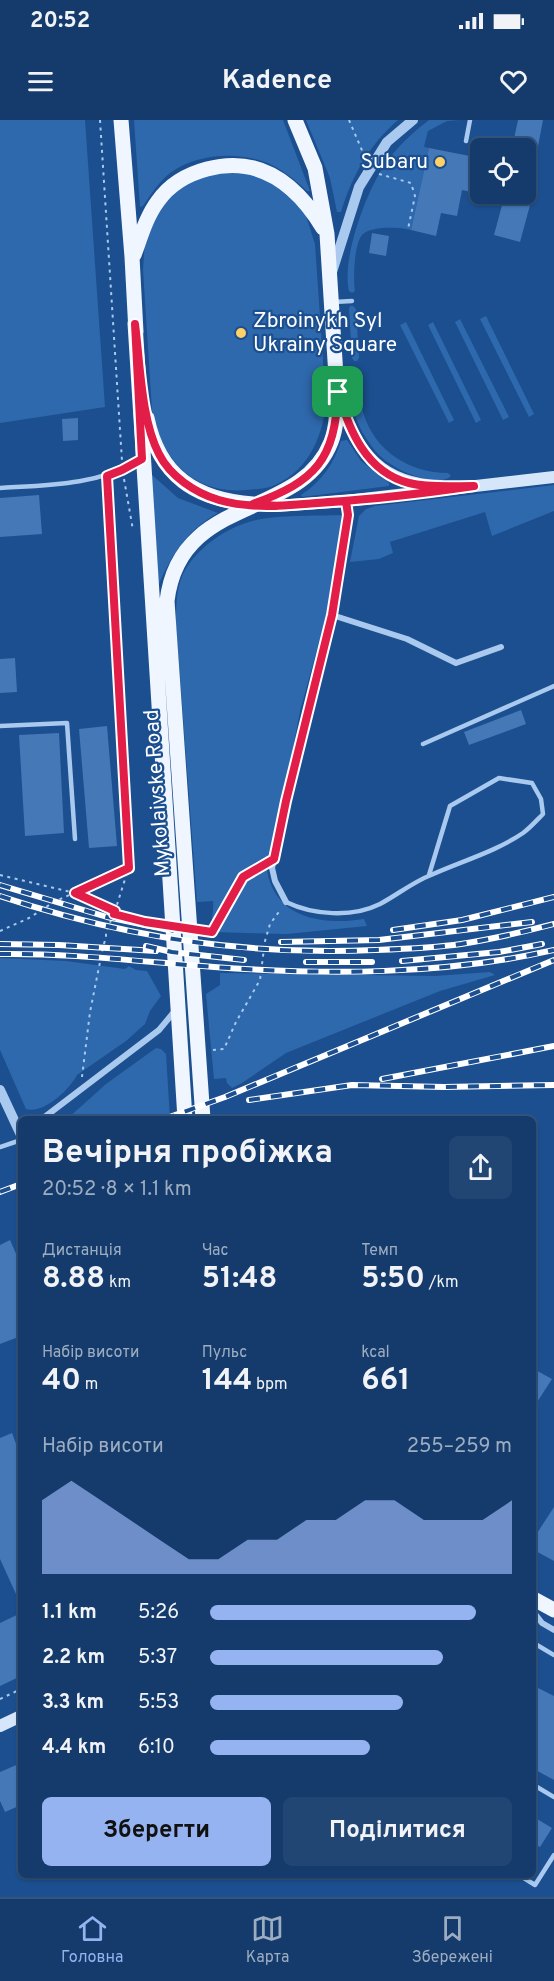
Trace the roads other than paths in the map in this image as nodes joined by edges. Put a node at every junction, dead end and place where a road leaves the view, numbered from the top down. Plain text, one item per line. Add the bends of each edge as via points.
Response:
1 (121, 120) edge
2 (295, 120) edge
3 (413, 120) edge
4 (470, 120) edge
5 (466, 141) dead end
6 (327, 234) junction
7 (132, 257) junction
8 (331, 279) junction
9 (352, 301) dead end
10 (332, 302) junction
11 (135, 324) junction
12 (338, 392) junction
13 (142, 459) junction
14 (107, 476) junction
15 (554, 477) edge
16 (474, 486) junction
17 (0, 488) edge
18 (346, 501) junction
19 (253, 504) junction
20 (332, 615) junction
21 (501, 647) dead end
22 (554, 686) edge
23 (0, 726) edge
24 (423, 744) dead end
25 (75, 839) dead end
26 (129, 868) road end
27 (429, 875) junction
28 (286, 902) joint
29 (178, 1006) junction
30 (0, 1090) edge
31 (46, 1116) edge
32 (185, 1116) edge
33 (203, 1116) edge
34 (18, 1128) edge
35 (18, 1136) edge
36 (0, 1147) edge
37 (536, 1600) edge
38 (554, 1610) edge
39 (536, 1615) edge
40 (554, 1630) edge
41 (536, 1644) edge
42 (554, 1655) edge
43 (18, 1717) edge
44 (0, 1726) edge
45 (536, 1786) edge
46 (554, 1797) edge
47 (554, 1855) edge
48 (524, 1878) edge

1 - 7 main road
2 - 6 main road via 315,168
3 - 8 street via 387,142 359,188
4 - 5 lane
6 - 7 main road via 304,200 278,178 250,167 224,166 198,171 171,187 149,215
6 - 8 main road
7 - 11 main road
8 - 10 main road
9 - 10 lane
10 - 12 main road
11 - 13 main road, Mykolaivske Road
11 - 19 main road via 147,416 159,456 184,483 200,492
12 - 16 main road via 355,440 386,472 410,483
12 - 19 main road via 332,441 325,455 298,484
13 - 14 lane
13 - 29 main road, Mykolaivske Road
14 - 17 lane via 74,483
14 - 26 street
15 - 16 main road
16 - 18 main road
18 - 19 main road
18 - 20 street via 348,515
19 - 33 main road, Mykolaivske Road via 215,525 193,544 172,577 167,601
20 - 21 street via 407,639 456,663
20 - 28 street via 272,868
22 - 24 lane
23 - 25 lane via 67,723
27 - 27 lane via 524,833 543,814 541,799 532,783 499,778 450,806
27 - 28 lane via 377,906 349,912 321,913
29 - 31 street via 159,1030
29 - 32 main road, Mykolaivske Road
30 - 34 street
35 - 36 lane
37 - 38 main road
39 - 40 street
41 - 42 lane
43 - 44 main road
45 - 46 lane
47 - 48 lane via 535,1885

